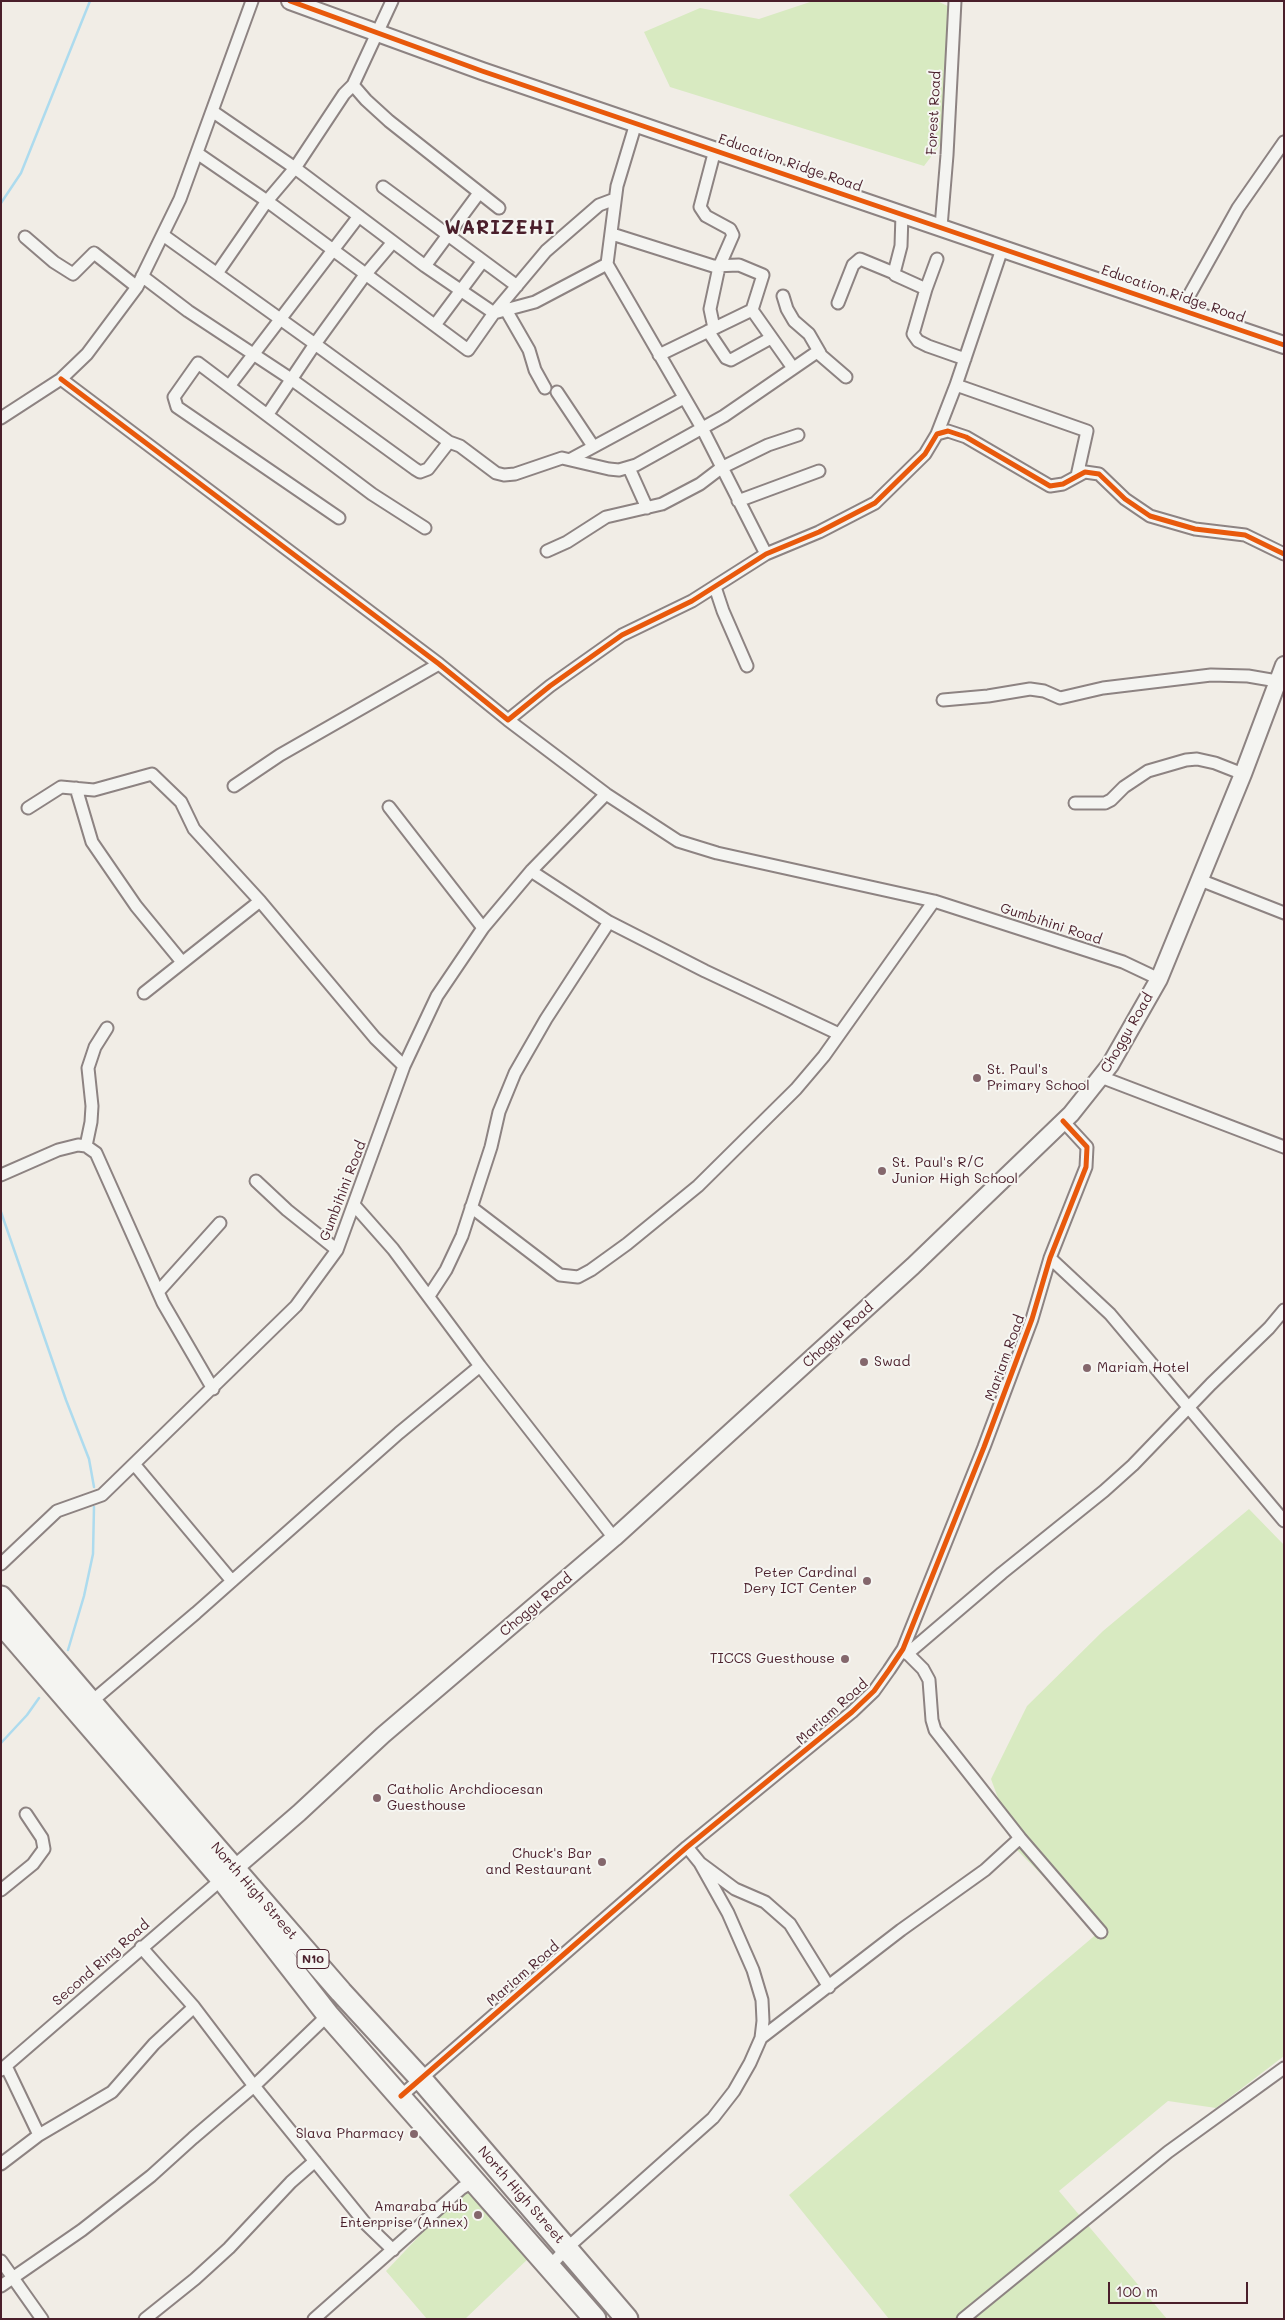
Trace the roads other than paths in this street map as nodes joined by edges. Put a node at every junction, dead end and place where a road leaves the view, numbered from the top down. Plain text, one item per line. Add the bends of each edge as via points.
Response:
1 (252, 1) edge
2 (290, 1) edge
3 (392, 1) edge
4 (955, 1) edge
5 (377, 32) junction
6 (353, 85) junction
7 (212, 111) junction
8 (636, 123) junction
9 (1283, 147) edge
10 (715, 150) junction
11 (197, 153) junction
12 (295, 168) junction
13 (383, 187) dead end
14 (479, 192) junction
15 (615, 199) junction
16 (267, 201) junction
17 (499, 208) dead end
18 (902, 214) junction
19 (359, 216) junction
20 (941, 227) junction
21 (448, 234) junction
22 (612, 234) junction
23 (163, 235) junction
24 (25, 237) dead end
25 (393, 242) junction
26 (1002, 249) junction
27 (333, 251) junction
28 (937, 259) dead end
29 (482, 262) junction
30 (607, 264) junction
31 (425, 266) junction
32 (719, 267) junction
33 (218, 272) junction
34 (894, 273) junction
35 (365, 275) junction
36 (142, 276) junction
37 (517, 286) junction
38 (136, 287) junction
39 (460, 289) junction
40 (926, 289) junction
41 (784, 296) dead end
42 (838, 303) dead end
43 (506, 310) junction
44 (752, 310) junction
45 (1181, 310) junction
46 (494, 313) junction
47 (280, 320) junction
48 (435, 325) junction
49 (711, 330) junction
50 (771, 338) junction
51 (315, 344) junction
52 (1284, 345) edge
53 (820, 352) junction
54 (254, 354) junction
55 (660, 355) junction
56 (965, 359) junction
57 (793, 368) junction
58 (846, 377) dead end
59 (61, 379) junction
60 (291, 379) junction
61 (230, 386) junction
62 (956, 386) junction
63 (545, 388) dead end
64 (557, 392) dead end
65 (684, 398) junction
66 (268, 414) junction
67 (1, 418) edge
68 (702, 428) junction
69 (936, 434) junction
70 (798, 435) dead end
71 (450, 442) junction
72 (593, 446) junction
73 (571, 459) junction
74 (629, 468) junction
75 (721, 468) junction
76 (819, 471) dead end
77 (1077, 476) junction
78 (738, 501) junction
79 (647, 508) junction
80 (339, 518) dead end
81 (425, 528) dead end
82 (547, 551) dead end
83 (766, 554) junction
84 (1284, 554) edge
85 (715, 587) junction
86 (439, 664) junction
87 (1284, 665) edge
88 (747, 666) dead end
89 (1277, 681) junction
90 (943, 700) dead end
91 (508, 720) junction
92 (1243, 774) junction
93 (234, 786) dead end
94 (76, 788) junction
95 (606, 794) junction
96 (1076, 803) dead end
97 (389, 807) dead end
98 (28, 808) dead end
99 (531, 871) junction
100 (1200, 880) junction
101 (260, 901) junction
102 (934, 901) junction
103 (1284, 913) edge
104 (610, 922) junction
105 (484, 928) junction
106 (182, 962) junction
107 (1159, 979) junction
108 (144, 993) dead end
109 (106, 1028) dead end
110 (839, 1034) junction
111 (404, 1066) junction
112 (1101, 1077) junction
113 (1063, 1121) junction
114 (86, 1146) junction
115 (1284, 1147) edge
116 (1, 1175) edge
117 (256, 1181) dead end
118 (355, 1206) junction
119 (471, 1207) junction
120 (220, 1223) dead end
121 (337, 1250) junction
122 (1050, 1258) junction
123 (158, 1292) junction
124 (429, 1296) junction
125 (1284, 1310) edge
126 (480, 1366) junction
127 (213, 1388) junction
128 (1188, 1408) junction
129 (134, 1464) junction
130 (1284, 1521) edge
131 (614, 1538) junction
132 (1, 1564) edge
133 (232, 1581) junction
134 (1, 1597) edge
135 (1, 1623) edge
136 (905, 1652) junction
137 (90, 1702) junction
138 (26, 1814) dead end
139 (1020, 1838) junction
140 (687, 1847) junction
141 (700, 1863) junction
142 (228, 1873) junction
143 (1, 1890) edge
144 (1101, 1932) dead end
145 (141, 1947) junction
146 (829, 1987) junction
147 (194, 2007) junction
148 (328, 2015) junction
149 (761, 2038) junction
150 (4, 2068) edge
151 (1284, 2068) edge
152 (421, 2078) junction
153 (254, 2086) junction
154 (401, 2096) junction
155 (39, 2135) junction
156 (315, 2160) junction
157 (1, 2164) edge
158 (475, 2180) junction
159 (567, 2248) junction
160 (394, 2250) junction
161 (1, 2262) edge
162 (549, 2267) junction
163 (13, 2278) junction
164 (1, 2286) edge
165 (42, 2319) edge
166 (145, 2319) edge
167 (314, 2319) edge
168 (595, 2319) edge
169 (627, 2319) edge
170 (963, 2319) edge

1 - 7 street
2 - 5 main road, Education Ridge Road
3 - 5 street
4 - 20 street, Forest Road
5 - 6 street
5 - 8 main road, Education Ridge Road
6 - 12 street
6 - 14 street via 389,121
7 - 11 street
7 - 12 street
8 - 10 main road, Education Ridge Road
8 - 15 street
9 - 45 street via 1238,208
10 - 18 main road, Education Ridge Road
10 - 32 street via 700,207 706,216 732,233
11 - 16 street
11 - 23 street
12 - 16 street
12 - 19 street
13 - 21 street
14 - 17 street
14 - 21 street
15 - 22 street
15 - 37 street via 599,205 583,218 546,252
16 - 27 street
16 - 33 street
18 - 20 main road, Education Ridge Road
18 - 34 street via 901,246
19 - 25 street
19 - 27 street
20 - 26 main road, Education Ridge Road
21 - 29 street
21 - 31 street
22 - 30 street
22 - 32 street
23 - 33 street
23 - 36 street
24 - 38 street via 73,274 94,253
25 - 31 street
25 - 35 street
26 - 45 main road, Education Ridge Road
26 - 56 street
27 - 35 street
27 - 47 street
28 - 40 street
29 - 37 street
29 - 39 street
30 - 43 street via 535,302
30 - 55 street
31 - 39 street
32 - 44 street via 739,265 764,275
32 - 49 street via 710,309
33 - 47 street
34 - 40 street
34 - 42 street via 860,259 852,265
35 - 48 street
35 - 51 street
36 - 38 street
36 - 54 street
37 - 46 street
38 - 59 street via 87,354
39 - 46 street
39 - 48 street
40 - 56 street via 913,334 928,346
41 - 53 street via 794,321 809,334
43 - 46 street
43 - 63 street via 529,350
44 - 49 street
44 - 50 street
45 - 52 main road, Education Ridge Road
46 - 48 street via 468,350
47 - 51 street
47 - 54 street
49 - 50 street via 726,358 731,360
49 - 55 street
50 - 57 street
51 - 60 street
51 - 71 street
53 - 57 street
53 - 58 street
54 - 60 street
54 - 61 street
55 - 65 street
56 - 62 street
57 - 68 street
59 - 67 street
59 - 86 street, Gumbihini Road
60 - 66 street
60 - 71 street via 420,472 428,469
61 - 66 street
61 - 80 street via 198,363 174,397 176,407
62 - 69 street
62 - 77 street via 1087,431
64 - 72 street
65 - 68 street
65 - 72 street
66 - 81 street via 372,494
68 - 74 street
68 - 75 street
69 - 77 street via 948,431 966,437 1050,486 1063,484
69 - 83 street via 925,454 874,503 819,532
70 - 75 street via 768,445
71 - 73 street via 504,475 562,458
72 - 73 street
73 - 74 street via 609,469
74 - 79 street
75 - 78 street
75 - 79 street via 700,484 662,504
76 - 78 street
77 - 84 street via 1085,472 1098,474 1150,516 1203,530 1245,535
78 - 83 street
79 - 82 street via 606,517 568,542
83 - 85 street
85 - 88 street
85 - 91 street via 622,635
86 - 91 street, Gumbihini Road
86 - 93 street via 280,755
87 - 89 main road, Choggu Road
89 - 90 street via 1211,675 1103,688 1060,698 1030,689
89 - 92 main road, Choggu Road
91 - 95 street, Gumbihini Road
92 - 96 street via 1215,763 1186,760 1148,771 1105,803
92 - 100 main road, Choggu Road
94 - 98 street via 60,786
94 - 101 street via 94,790 152,774 181,802 194,829
94 - 106 street via 92,842 136,906
95 - 99 street, Gumbihini Road
95 - 102 street, Gumbihini Road via 678,841
97 - 105 street
99 - 104 street
99 - 105 street, Gumbihini Road
100 - 103 street
100 - 107 main road, Choggu Road
101 - 106 street
101 - 111 street via 375,1038
102 - 107 street, Gumbihini Road via 1123,962
102 - 110 street
104 - 110 street via 705,972
104 - 119 street via 546,1019 515,1074 499,1112
105 - 111 street, Gumbihini Road via 437,996
106 - 108 street
107 - 112 main road, Choggu Road
109 - 114 street via 88,1068 92,1106
110 - 119 street via 796,1089 698,1186 627,1244 578,1277 560,1276
111 - 118 street, Gumbihini Road
112 - 113 main road, Choggu Road
112 - 115 street
113 - 122 street, Mariam Road via 1087,1146 1086,1166
113 - 131 main road, Choggu Road via 913,1266
114 - 116 street via 58,1150
114 - 123 street via 96,1153
117 - 121 street
118 - 121 street, Gumbihini Road
118 - 124 street
119 - 124 street via 446,1270
120 - 123 street
121 - 127 street, Gumbihini Road via 296,1306
122 - 128 street via 1110,1314
122 - 136 street, Mariam Road via 1032,1319
123 - 127 street
124 - 126 street
125 - 128 street
126 - 131 street
126 - 133 street
127 - 129 street, Gumbihini Road
128 - 130 street
128 - 136 street via 1104,1491
129 - 132 street, Gumbihini Road via 102,1494 57,1511
129 - 133 street
131 - 142 main road, Choggu Road via 383,1735 300,1813
133 - 137 street
134 - 137 highway, North High Street / N10
135 - 142 highway, North High Street / N10
136 - 139 street via 923,1669 929,1680 935,1730
136 - 140 street, Mariam Road via 874,1691 852,1712
137 - 142 highway, North High Street / N10
138 - 143 street via 42,1838 44,1849 34,1864
139 - 144 street
139 - 146 street via 985,1870
140 - 141 street
140 - 152 street, Mariam Road
141 - 146 street via 735,1889 765,1902 790,1924
141 - 149 street via 728,1913 753,1970 762,2000
142 - 145 street, Second Ring Road
142 - 148 highway, North High Street / N10
142 - 152 highway, North High Street / N10
145 - 147 street
145 - 150 street, Second Ring Road
146 - 149 street
147 - 153 street
147 - 155 street via 154,2044 112,2092
148 - 153 street
148 - 154 highway, North High Street / N10
149 - 159 street via 734,2091 713,2118
150 - 155 street
151 - 170 street via 1168,2152
152 - 154 street, Mariam Road
152 - 159 highway, North High Street / N10
153 - 156 street
153 - 163 street via 136,2188
154 - 158 highway, North High Street / N10
155 - 157 street
156 - 160 street via 365,2223
156 - 166 street via 229,2248
158 - 160 street
158 - 162 highway, North High Street / N10
159 - 162 street
159 - 169 highway, North High Street / N10
160 - 167 street
161 - 163 street
162 - 168 highway, North High Street / N10
163 - 164 street
163 - 165 street

